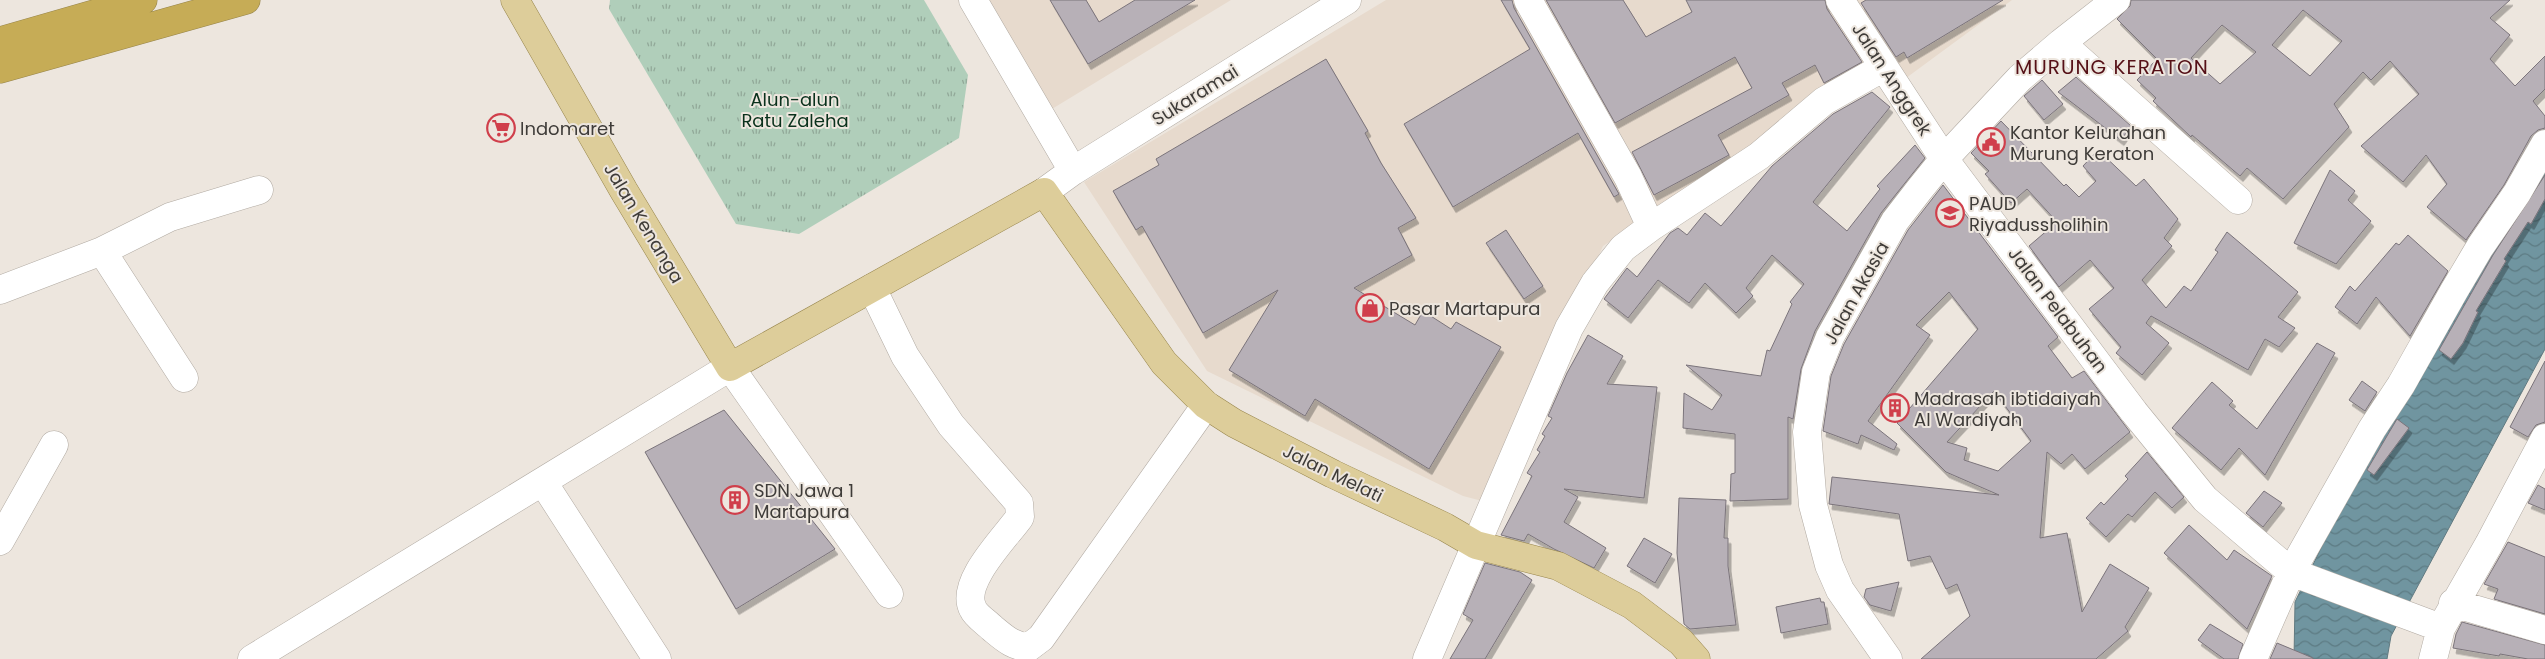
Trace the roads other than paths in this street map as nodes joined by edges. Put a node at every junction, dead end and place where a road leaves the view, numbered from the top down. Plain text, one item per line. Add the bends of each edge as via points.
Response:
1 (143, 0) edge
2 (246, 0) edge
3 (515, 0) edge
4 (973, 0) edge
5 (1347, 0) edge
6 (1528, 0) edge
7 (1840, 0) edge
8 (2116, 0) edge
9 (0, 41) edge
10 (2061, 43) junction
11 (1884, 67) junction
12 (0, 69) edge
13 (2545, 144) edge
14 (1944, 159) junction
15 (1073, 171) junction
16 (260, 190) dead end
17 (1044, 192) junction
18 (2238, 200) dead end
19 (1650, 227) junction
20 (102, 251) junction
21 (872, 288) junction
22 (0, 290) edge
23 (730, 367) junction
24 (184, 378) dead end
25 (1206, 405) junction
26 (2545, 438) edge
27 (54, 446) dead end
28 (543, 482) junction
29 (2535, 482) edge
30 (0, 541) edge
31 (1476, 545) junction
32 (2298, 575) junction
33 (889, 594) dead end
34 (2453, 603) junction
35 (2440, 628) junction
36 (2545, 630) edge
37 (252, 659) edge
38 (657, 659) edge
39 (1427, 659) edge
40 (1696, 659) edge
41 (1888, 659) edge
42 (2253, 659) edge
43 (2432, 659) edge

1 - 9 highway
2 - 12 highway
3 - 23 main road, Jalan Kenanga
4 - 15 street
5 - 15 street, Sukaramai
6 - 19 street via 1628,177
7 - 11 street, Jalan Anggrek
8 - 10 street, Jalan Akasia
10 - 14 street, Jalan Akasia via 2020,78
10 - 18 street
11 - 14 street, Jalan Anggrek
11 - 19 street via 1824,101 1759,156
13 - 32 street via 2372,430
14 - 32 street, Jalan Pelabuhan via 2134,412 2205,499
14 - 41 street, Jalan Akasia via 1895,221 1830,337 1816,372 1810,404 1807,457 1813,505 1829,565 1840,590
15 - 17 street, Sukaramai
16 - 20 street via 170,217
17 - 21 main road
17 - 25 main road, Jalan Melati via 1164,364
19 - 31 street via 1623,248 1595,284 1569,328
20 - 22 street
20 - 24 street
21 - 23 main road
21 - 25 street via 905,356 951,425 1019,503 1020,517 976,575 969,599 973,610 1014,645 1029,647 1041,638
23 - 28 street
23 - 33 street
25 - 31 main road, Jalan Melati via 1234,423
26 - 29 street
27 - 30 street
28 - 37 street
28 - 38 street
29 - 34 street via 2489,544
31 - 39 street
31 - 40 main road, Jalan Melati via 1566,570 1632,605 1681,642
32 - 35 street, Jalan Pelabuhan
32 - 42 street
34 - 35 street
34 - 36 street
35 - 43 street

